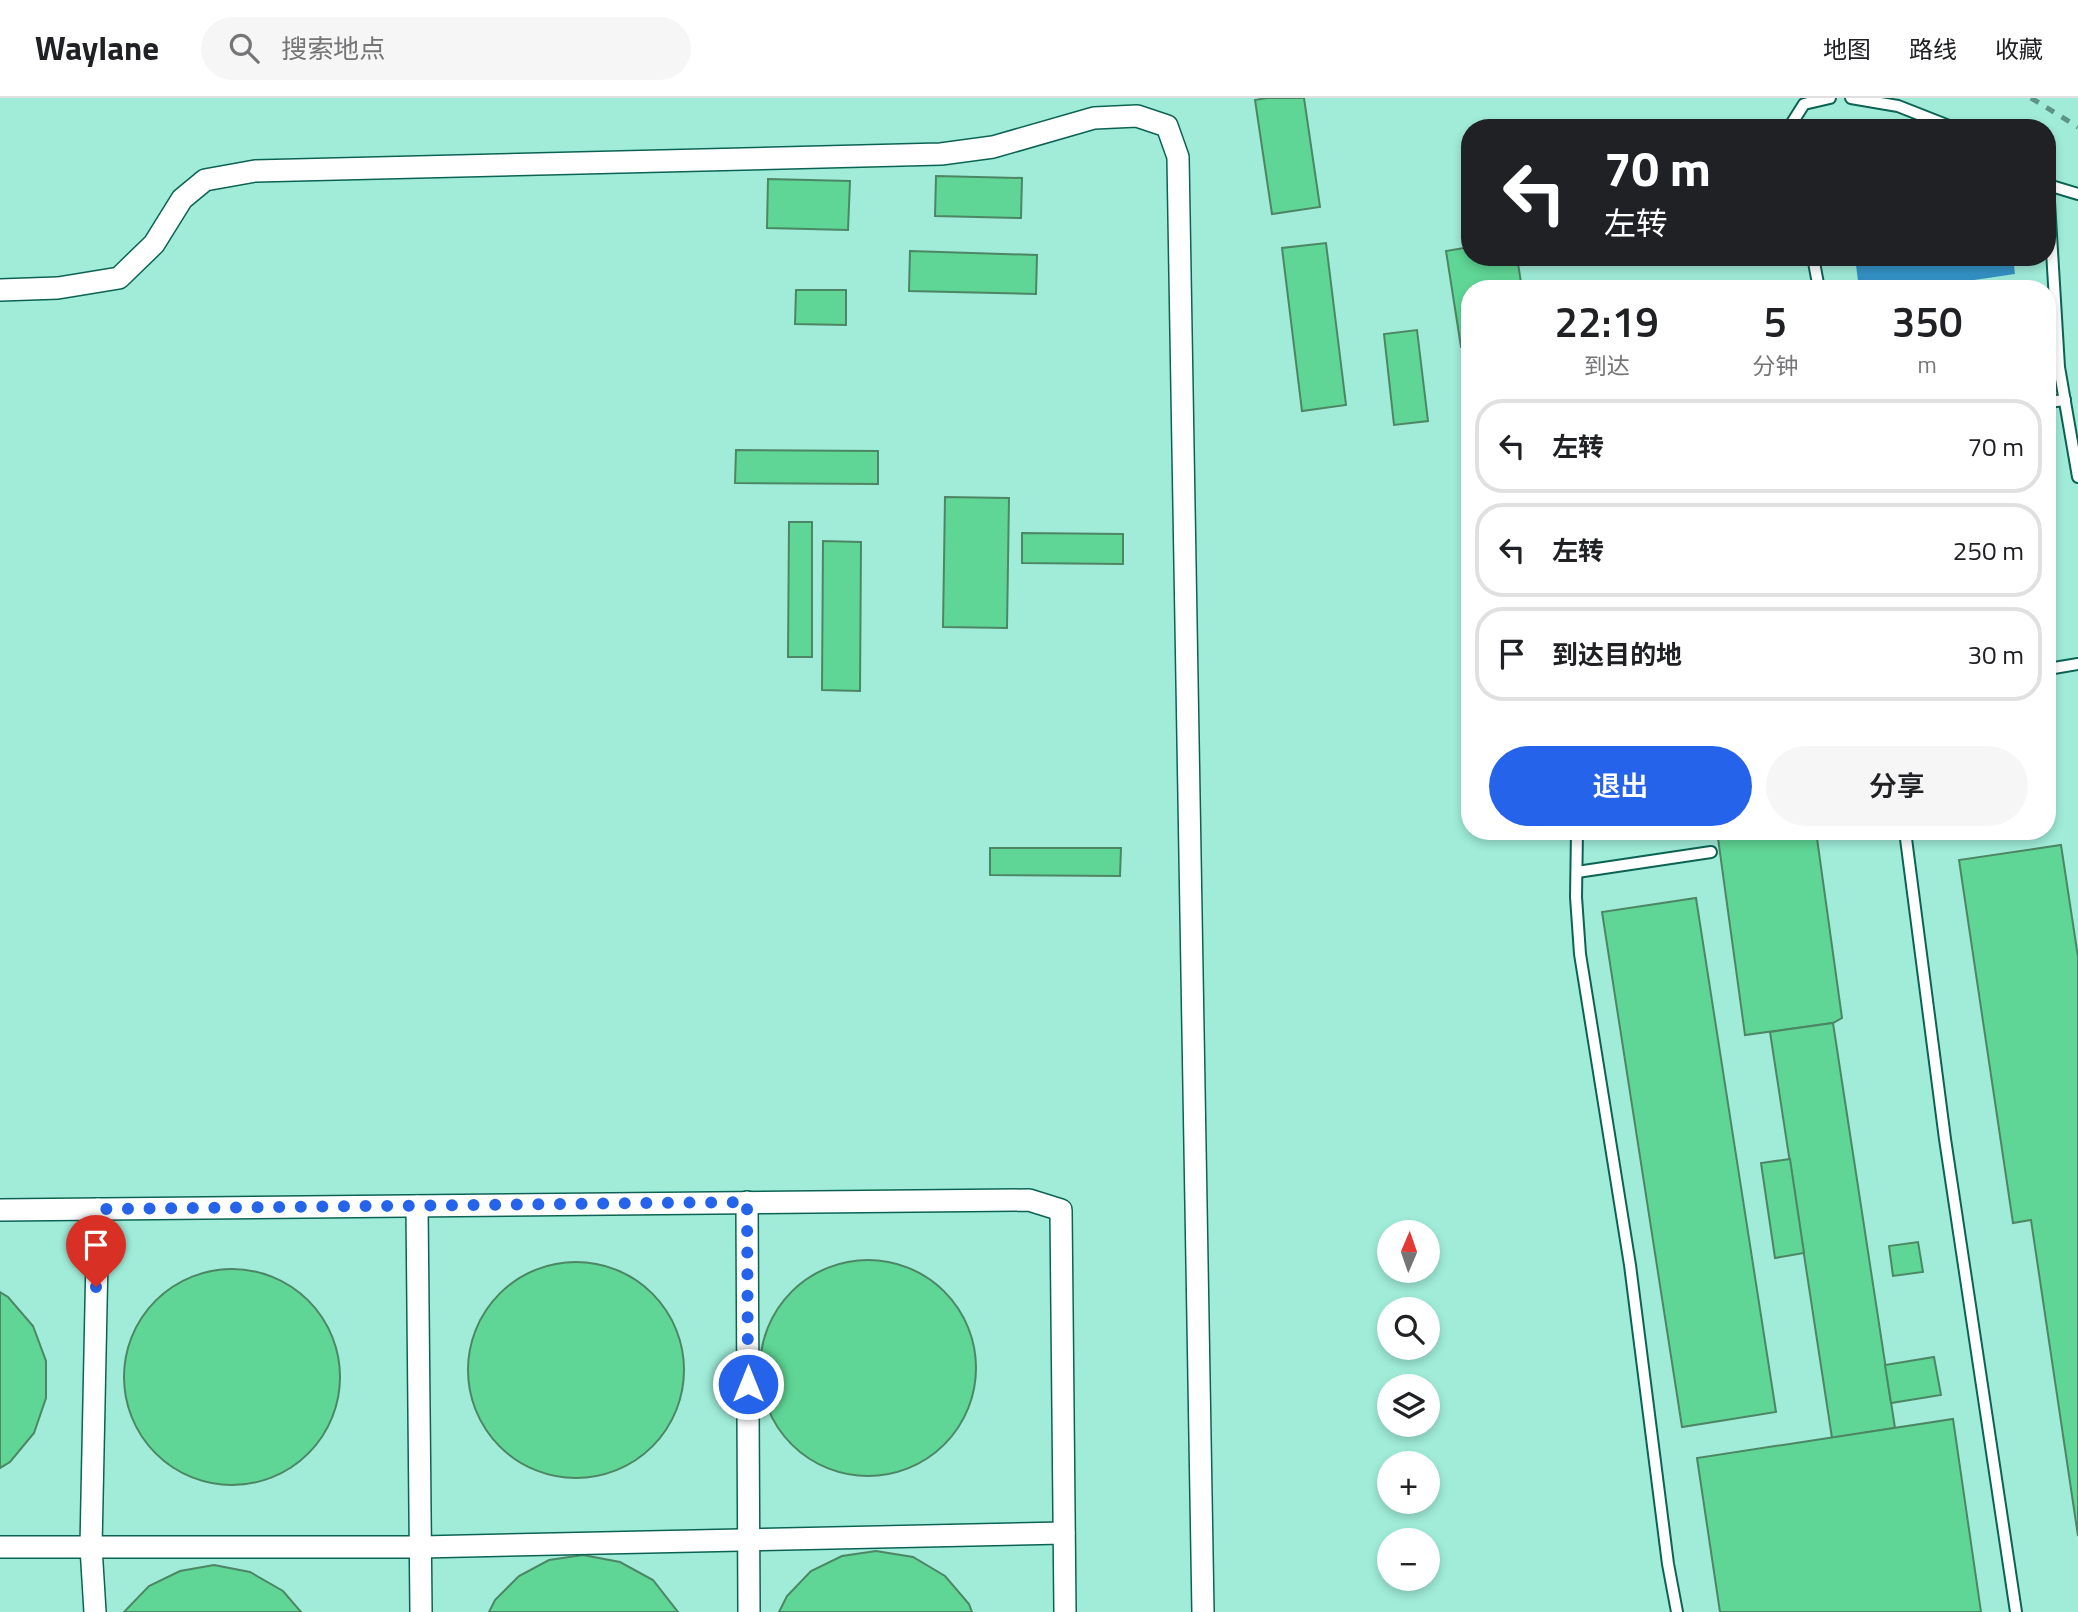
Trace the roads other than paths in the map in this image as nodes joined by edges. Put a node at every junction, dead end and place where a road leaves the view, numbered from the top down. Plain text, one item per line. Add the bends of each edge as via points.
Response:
1 (1830, 98) edge
2 (1851, 98) edge
3 (1795, 119) edge
4 (1931, 119) edge
5 (2056, 187) edge
6 (2078, 194) edge
7 (0, 290) edge
8 (2056, 317) edge
9 (2065, 400) junction
10 (2056, 401) edge
11 (2078, 477) edge
12 (2078, 664) edge
13 (2056, 668) edge
14 (1577, 840) edge
15 (1906, 840) edge
16 (1711, 852) dead end
17 (1577, 872) junction
18 (747, 1202) junction
19 (417, 1206) junction
20 (98, 1209) junction
21 (0, 1210) edge
22 (1064, 1533) junction
23 (749, 1540) junction
24 (0, 1547) edge
25 (91, 1547) junction
26 (421, 1547) junction
27 (94, 1612) edge
28 (421, 1612) edge
29 (749, 1612) edge
30 (1065, 1612) edge
31 (1203, 1612) edge
32 (1677, 1612) edge
33 (2016, 1612) edge

1 - 3 lane via 1804,104
2 - 4 lane via 1898,106
5 - 6 lane
7 - 31 street via 58,288 119,278 153,244 182,199 205,180 255,171 942,154 993,147 1094,118 1138,116 1167,126 1178,156
8 - 9 lane
9 - 10 lane
9 - 11 lane
12 - 13 lane
14 - 17 lane
15 - 33 lane via 1945,1139
16 - 17 lane
17 - 32 lane via 1580,954 1630,1265
18 - 19 street
18 - 22 street via 1029,1200 1061,1210
18 - 23 street
19 - 20 street
19 - 26 street
20 - 21 street
20 - 25 street
22 - 23 street
22 - 30 street
23 - 26 street
23 - 29 street
24 - 25 street
25 - 26 street
25 - 27 street
26 - 28 street

